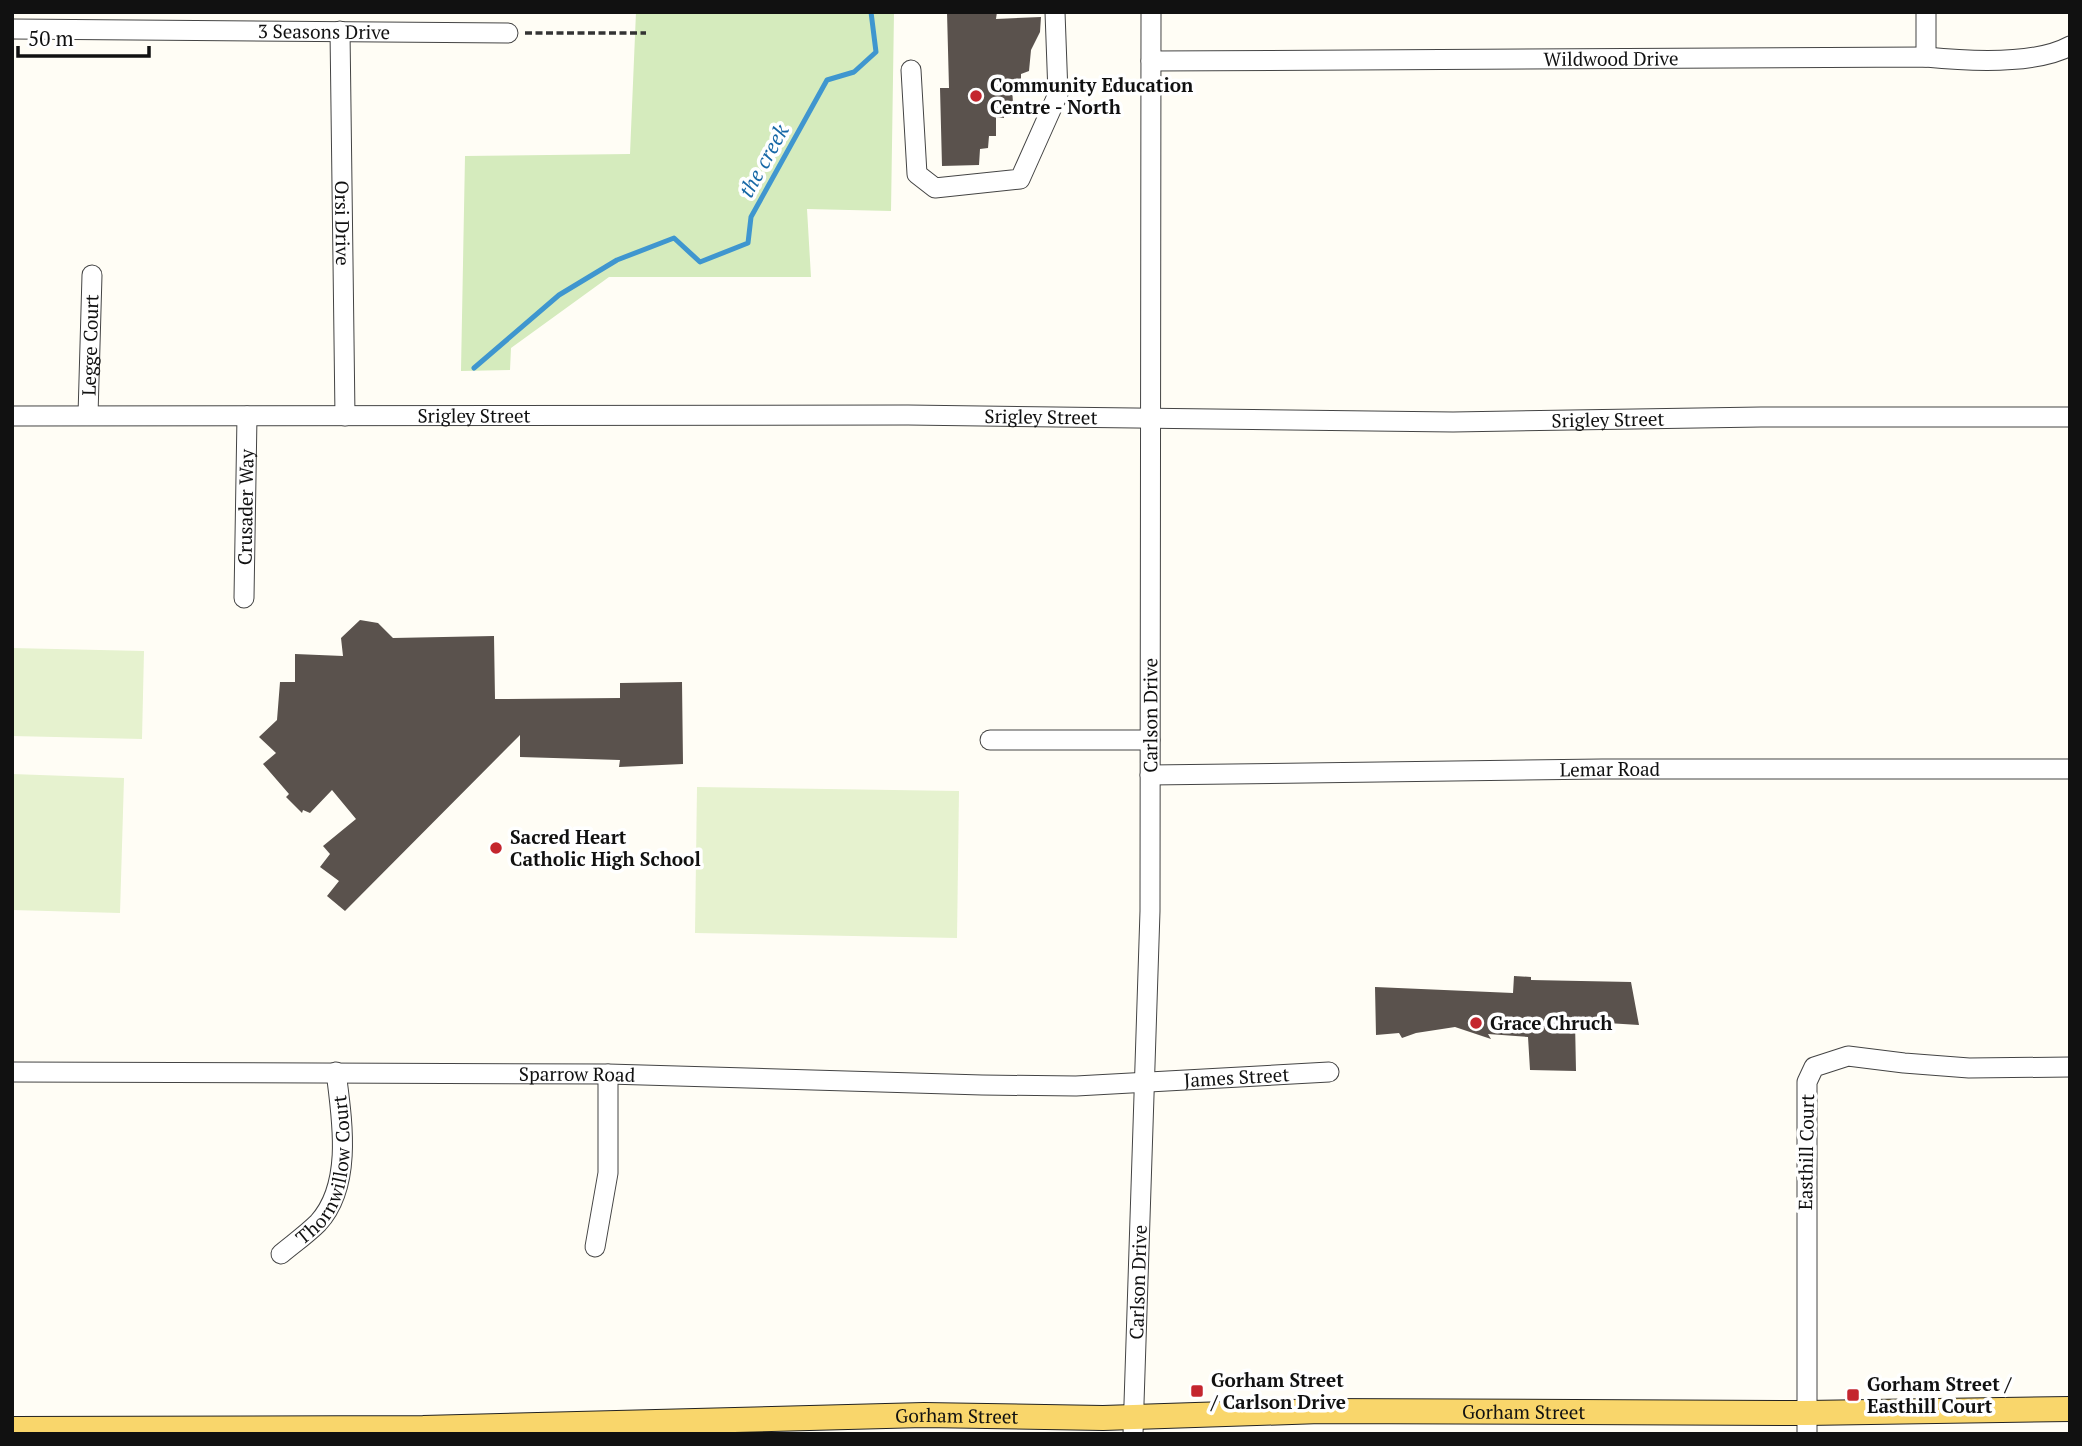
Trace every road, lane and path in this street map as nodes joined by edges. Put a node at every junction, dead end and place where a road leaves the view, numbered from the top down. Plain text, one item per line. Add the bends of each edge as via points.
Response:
1 (1055, 12) edge
2 (1151, 12) edge
3 (1926, 12) edge
4 (12, 29) edge
5 (341, 31) junction
6 (508, 33) joint
7 (646, 33) dead end
8 (2070, 46) edge
9 (1926, 57) junction
10 (1151, 61) junction
11 (911, 71) dead end
12 (92, 275) dead end
13 (88, 415) junction
14 (12, 416) edge
15 (247, 416) junction
16 (345, 416) junction
17 (1151, 417) junction
18 (2070, 417) edge
19 (244, 598) dead end
20 (990, 740) dead end
21 (1150, 740) junction
22 (2070, 769) edge
23 (1150, 775) junction
24 (2070, 1067) edge
25 (12, 1072) edge
26 (337, 1072) junction
27 (1329, 1072) dead end
28 (608, 1074) junction
29 (1143, 1083) junction
30 (595, 1247) dead end
31 (281, 1254) dead end
32 (2070, 1409) edge
33 (1807, 1423) edge
34 (1133, 1425) edge
35 (12, 1429) edge
36 (67, 1431) edge
37 (423, 1431) edge

1 - 11 street via 1058,94 1020,179 935,188 917,174
2 - 10 street, Carlson Drive
3 - 9 street
4 - 5 street, 3 Seasons Drive
5 - 6 street, 3 Seasons Drive
5 - 16 street, Orsi Drive
6 - 7 path
8 - 9 street, Wildwood Drive via 2056,54 1977,62
9 - 10 street, Wildwood Drive
10 - 17 street, Carlson Drive
12 - 13 street, Legge Court
13 - 14 street, Srigley Street
13 - 15 street, Srigley Street
15 - 16 street, Srigley Street
15 - 19 street, Crusader Way
16 - 17 street, Srigley Street
17 - 18 street, Srigley Street via 1453,422
17 - 21 street, Carlson Drive
20 - 21 street
21 - 23 street, Carlson Drive
22 - 23 street, Lemar Road
23 - 29 street, Carlson Drive
24 - 33 street, Easthill Court via 1969,1068 1848,1056 1814,1067 1807,1082
25 - 26 street, Sparrow Road
26 - 28 street, Sparrow Road
26 - 31 street, Thornwillow Court via 341,1163 336,1195 319,1222
27 - 29 street, James Street
28 - 29 street, Sparrow Road via 982,1085
28 - 30 street via 608,1173
29 - 34 street, Carlson Drive
32 - 33 main road, Gorham Street
33 - 34 main road, Gorham Street via 1321,1411
34 - 37 main road, Gorham Street via 924,1415
35 - 36 main road, Gorham Street
36 - 37 main road, Gorham Street

